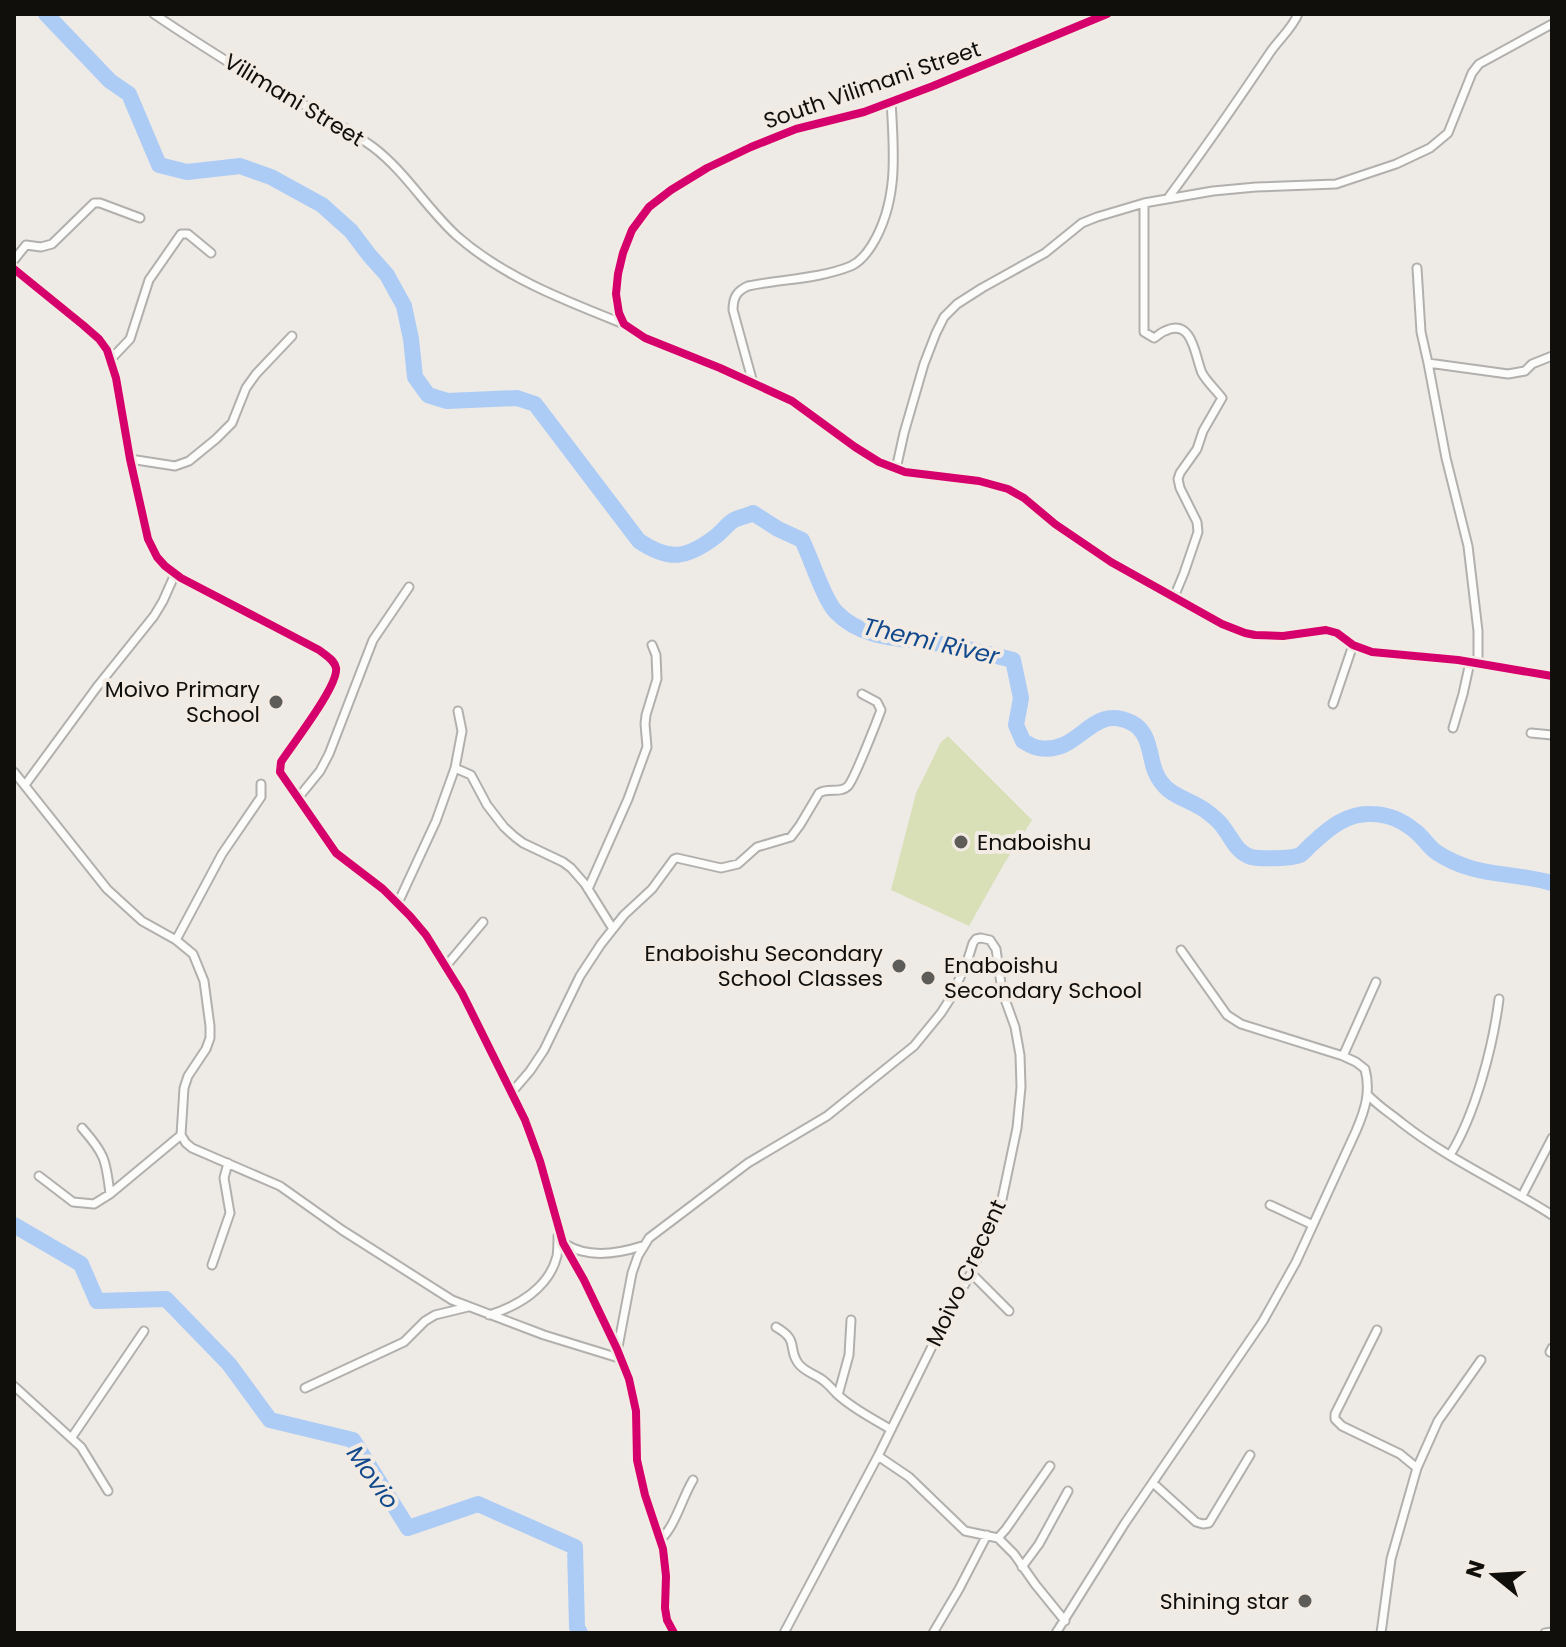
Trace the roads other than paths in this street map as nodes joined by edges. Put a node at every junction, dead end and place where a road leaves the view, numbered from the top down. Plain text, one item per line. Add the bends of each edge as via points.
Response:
1 (154, 14) edge
2 (1107, 14) edge
3 (1298, 14) edge
4 (1552, 24) edge
5 (891, 101) junction
6 (1168, 198) junction
7 (1144, 203) junction
8 (140, 218) dead end
9 (211, 253) dead end
10 (14, 260) edge
11 (1417, 268) dead end
12 (14, 269) edge
13 (624, 324) junction
14 (292, 336) dead end
15 (1552, 356) edge
16 (111, 359) junction
17 (1428, 363) junction
18 (753, 383) junction
19 (130, 459) junction
20 (896, 469) junction
21 (175, 574) junction
22 (409, 587) dead end
23 (1174, 597) junction
24 (652, 645) dead end
25 (1353, 645) junction
26 (1474, 662) junction
27 (1552, 676) edge
28 (862, 694) dead end
29 (1333, 704) dead end
30 (458, 711) dead end
31 (1453, 728) dead end
32 (1531, 733) dead end
33 (1552, 735) edge
34 (455, 768) junction
35 (14, 772) edge
36 (261, 784) dead end
37 (25, 785) junction
38 (298, 798) junction
39 (588, 889) junction
40 (398, 903) junction
41 (483, 922) dead end
42 (613, 929) junction
43 (176, 940) junction
44 (1181, 950) dead end
45 (446, 966) junction
46 (1376, 982) dead end
47 (1499, 999) dead end
48 (1343, 1056) junction
49 (512, 1092) junction
50 (1368, 1095) junction
51 (82, 1128) dead end
52 (181, 1135) junction
53 (1552, 1138) edge
54 (1450, 1155) junction
55 (228, 1163) junction
56 (39, 1176) dead end
57 (110, 1194) junction
58 (1522, 1196) junction
59 (1270, 1205) dead end
60 (1552, 1215) edge
61 (1313, 1225) junction
62 (559, 1230) junction
63 (563, 1243) junction
64 (643, 1246) junction
65 (212, 1265) dead end
66 (971, 1273) junction
67 (468, 1307) junction
68 (1009, 1311) dead end
69 (489, 1315) junction
70 (851, 1320) dead end
71 (776, 1327) dead end
72 (1377, 1330) dead end
73 (144, 1331) dead end
74 (617, 1349) junction
75 (622, 1359) junction
76 (1481, 1360) dead end
77 (14, 1386) edge
78 (305, 1388) dead end
79 (838, 1395) junction
80 (890, 1429) junction
81 (72, 1437) junction
82 (1250, 1455) dead end
83 (878, 1456) junction
84 (1050, 1466) dead end
85 (1417, 1468) junction
86 (693, 1480) dead end
87 (1153, 1483) junction
88 (108, 1491) dead end
89 (1068, 1491) dead end
90 (987, 1535) junction
91 (998, 1538) junction
92 (660, 1540) junction
93 (1022, 1567) junction
94 (1065, 1621) junction
95 (1060, 1632) edge
96 (1552, 1632) edge
97 (674, 1633) edge
98 (784, 1633) edge
99 (933, 1633) edge
100 (1381, 1633) edge
101 (1545, 1633) edge

1 - 13 street, Vilimani Street via 376,149 439,219 477,252 537,288
2 - 5 street, South Vilimani Street
3 - 6 street
4 - 6 street via 1479,64 1448,133 1396,164 1336,184
5 - 13 street, South Vilimani Street via 751,147 707,168 649,207 632,230 618,274 616,294
5 - 18 street via 891,196 869,249 846,268 748,286 735,297 733,310
6 - 7 street
7 - 20 street via 1082,223 944,317 924,364
7 - 23 street via 1144,332 1154,338 1170,329 1188,334 1202,372 1222,398 1178,479 1198,532
8 - 10 street via 94,203 52,244 26,245
9 - 16 street via 181,234 149,280 130,339
11 - 17 street via 1418,315
12 - 16 street via 99,339
13 - 18 street via 657,344
14 - 19 street via 246,388 232,423 189,461 175,466
15 - 17 street via 1508,374
16 - 19 street
17 - 26 street via 1468,546 1478,631
18 - 20 street via 792,401 855,447
19 - 21 street via 148,539
20 - 23 street via 1008,489 1102,556
21 - 37 street via 154,616
21 - 38 street via 319,650 335,664 329,690 279,768
22 - 38 street via 373,640 329,754
23 - 25 street via 1245,633 1283,636 1326,630
24 - 39 street via 657,679 646,715 647,747
25 - 26 street via 1382,654
25 - 29 street
26 - 27 street
26 - 31 street
28 - 42 street via 881,710 847,788 823,790 791,837 757,847 738,864 721,868 674,859
30 - 34 street via 462,731
32 - 33 street
34 - 39 street via 471,775 504,827 563,862
34 - 40 street
35 - 37 street
36 - 43 street via 261,797 222,854
37 - 43 street via 107,889 142,921
38 - 40 street via 336,853
39 - 42 street
40 - 45 street
41 - 45 street
42 - 49 street via 580,976 544,1050
43 - 52 street via 198,964 210,1026 206,1049 184,1088
44 - 48 street via 1227,1015
45 - 49 street
46 - 48 street
47 - 54 street via 1473,1104
48 - 50 street via 1365,1069
49 - 62 street via 532,1138
50 - 54 street
50 - 61 street
51 - 57 street via 106,1161
52 - 55 street via 192,1148
52 - 57 street
53 - 58 street
54 - 58 street
55 - 65 street via 224,1178 230,1213
55 - 67 street via 280,1186
56 - 57 street via 79,1204 94,1204
58 - 60 street
59 - 61 street
61 - 87 street via 1263,1321
62 - 63 street
62 - 69 street via 557,1257 535,1292
63 - 64 street via 583,1253
63 - 74 street
64 - 66 street, Moivo Crecent via 748,1163 827,1116 914,1046 941,1013 973,943 981,938 996,949 1002,991 1015,1027 1021,1087 1001,1204
64 - 74 street, Moivo Crecent via 632,1273
66 - 68 street
66 - 80 street, Moivo Crecent
67 - 69 street
67 - 78 street via 435,1315 404,1342
69 - 75 street
70 - 79 street via 849,1355
71 - 79 street via 790,1337 798,1363
72 - 85 street via 1335,1419
73 - 81 street
74 - 75 street
75 - 92 street via 634,1401 639,1472
76 - 85 street via 1438,1421
77 - 81 street
79 - 80 street
80 - 83 street, Moivo Crecent
81 - 88 street
82 - 87 street via 1209,1523 1196,1522
83 - 90 street via 909,1477 965,1531
83 - 98 street, Moivo Crecent
84 - 91 street
85 - 100 street via 1391,1559
86 - 92 street
87 - 94 street
89 - 93 street
90 - 91 street
90 - 99 street
91 - 93 street
92 - 97 street via 665,1608
93 - 94 street
94 - 95 street
96 - 101 street

